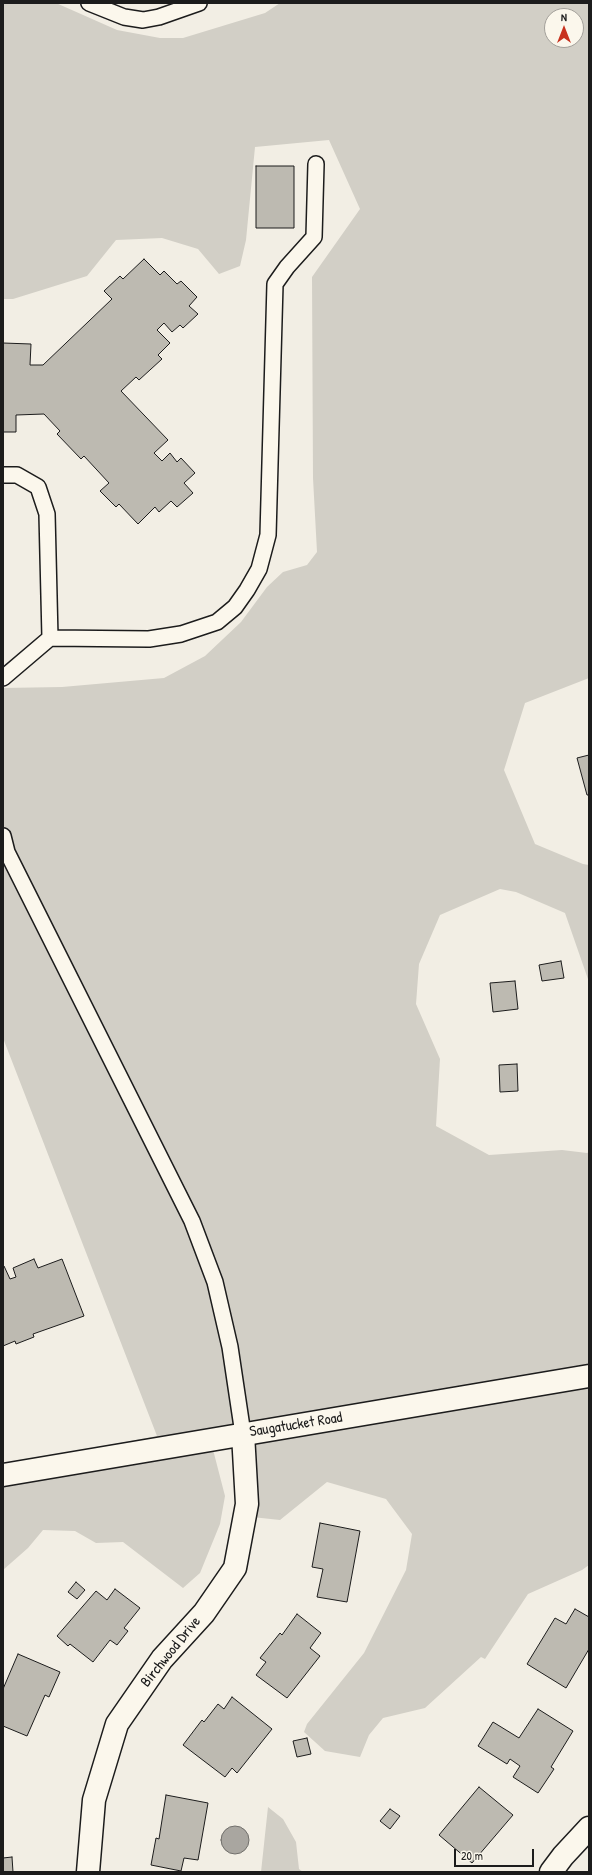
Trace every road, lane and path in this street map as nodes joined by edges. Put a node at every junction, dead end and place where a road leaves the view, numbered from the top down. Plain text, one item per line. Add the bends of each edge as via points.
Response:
1 (89, 3) edge
2 (199, 3) edge
3 (316, 164) dead end
4 (3, 475) edge
5 (50, 638) junction
6 (3, 678) edge
7 (3, 836) edge
8 (589, 1376) edge
9 (243, 1434) junction
10 (3, 1475) edge
11 (589, 1828) edge
12 (88, 1872) edge
13 (551, 1872) edge

1 - 2 lane via 124,17 143,20
3 - 5 lane via 314,237 275,284 268,535 259,568 248,590 235,607 217,622 182,634 149,639
4 - 5 lane via 17,475 38,487 47,514
5 - 6 lane
7 - 9 lane via 7,852 192,1221 216,1290 230,1347
8 - 9 street, Saugatucket Road
9 - 10 street, Saugatucket Road
9 - 12 street, Birchwood Drive via 247,1504 235,1568 204,1613 162,1659 117,1724 94,1800
11 - 13 street

